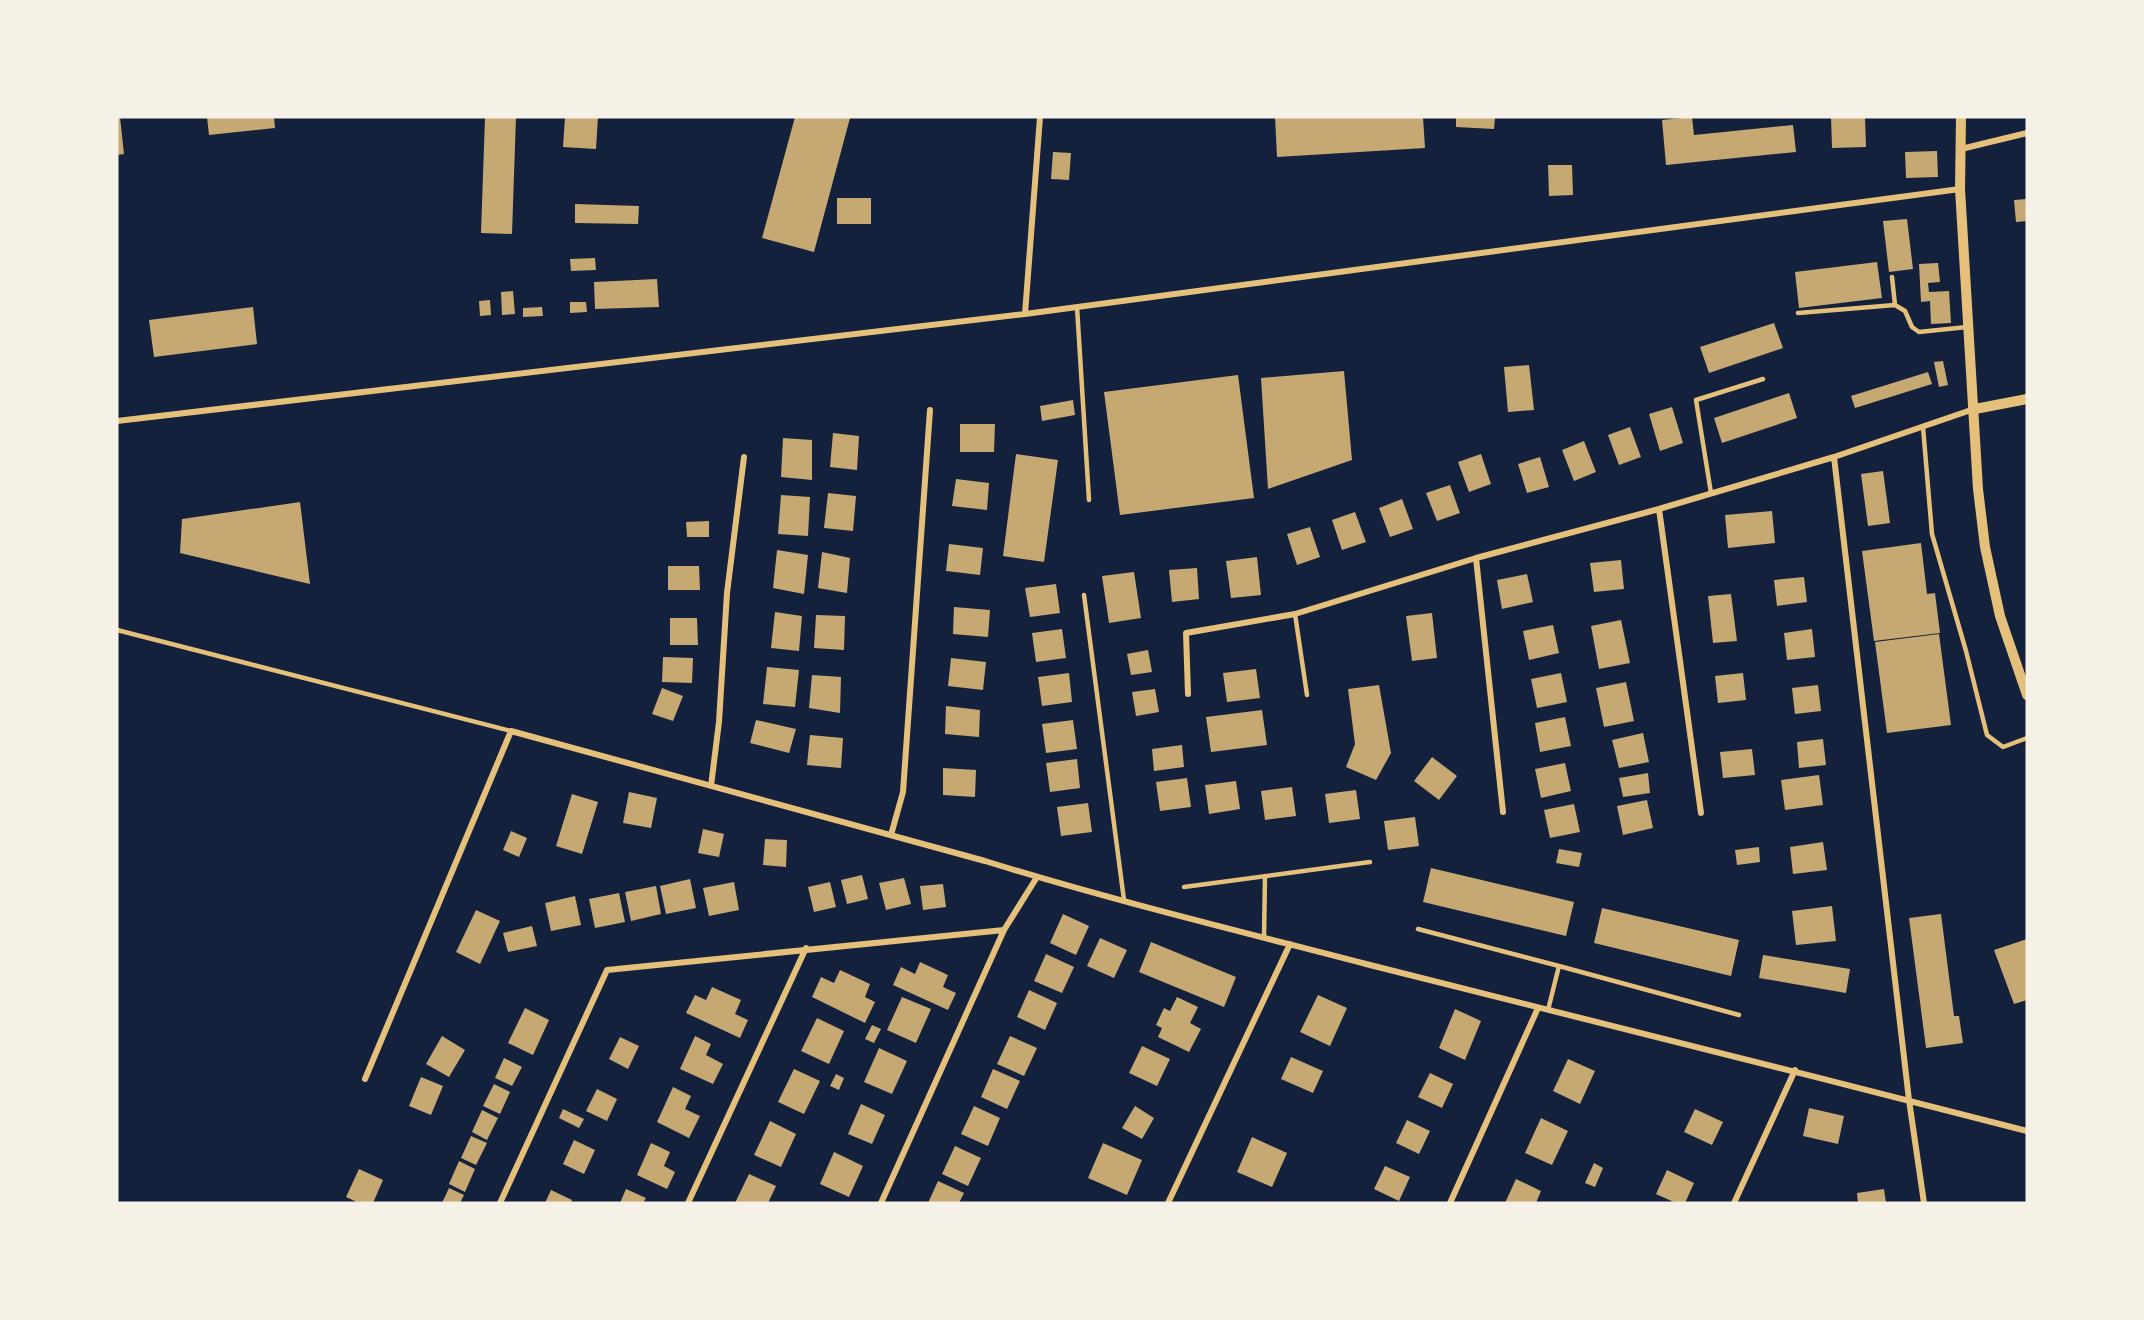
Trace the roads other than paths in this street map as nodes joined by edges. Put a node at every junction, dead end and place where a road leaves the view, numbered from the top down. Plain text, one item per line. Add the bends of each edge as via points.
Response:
1 (1040, 117) edge
2 (1961, 117) edge
3 (2027, 133) edge
4 (1961, 148) junction
5 (1960, 189) junction
6 (1892, 277) dead end
7 (1895, 304) junction
8 (1077, 307) junction
9 (1798, 313) dead end
10 (1025, 314) junction
11 (1970, 326) junction
12 (1763, 379) dead end
13 (2027, 399) edge
14 (1975, 409) junction
15 (930, 410) dead end
16 (117, 421) edge
17 (1923, 427) junction
18 (744, 457) dead end
19 (1834, 457) junction
20 (1712, 493) junction
21 (1089, 500) dead end
22 (1659, 509) junction
23 (1476, 558) junction
24 (1084, 595) dead end
25 (1295, 614) junction
26 (117, 630) edge
27 (1188, 694) dead end
28 (1307, 695) dead end
29 (2027, 695) edge
30 (512, 731) junction
31 (2027, 738) edge
32 (711, 786) junction
33 (1503, 812) dead end
34 (1701, 813) dead end
35 (891, 835) junction
36 (1370, 862) dead end
37 (1265, 876) junction
38 (1037, 877) junction
39 (1184, 887) dead end
40 (1125, 900) junction
41 (1418, 929) dead end
42 (1004, 930) junction
43 (1264, 937) junction
44 (1290, 944) junction
45 (806, 948) junction
46 (1559, 966) junction
47 (1538, 1008) junction
48 (1548, 1010) junction
49 (1739, 1015) dead end
50 (1795, 1071) junction
51 (365, 1079) dead end
52 (1909, 1100) junction
53 (2027, 1131) edge
54 (500, 1203) edge
55 (688, 1203) edge
56 (881, 1203) edge
57 (1168, 1203) edge
58 (1450, 1203) edge
59 (1734, 1203) edge
60 (1924, 1203) edge

1 - 10 street
2 - 4 street
3 - 4 street
4 - 5 street
5 - 8 street
5 - 11 street
6 - 7 lane
7 - 9 lane
7 - 11 lane via 1905,311 1912,327 1919,332
8 - 10 street
8 - 21 lane
10 - 16 street
11 - 14 street
12 - 20 lane via 1696,400
13 - 14 street
14 - 17 street
14 - 29 street via 1985,547 2000,616
15 - 35 street via 903,792
17 - 19 street
17 - 31 lane via 1932,534 1988,735 2003,747
18 - 32 street via 727,593
19 - 20 street
19 - 52 street
20 - 22 street
22 - 23 street
22 - 34 street
23 - 25 street
23 - 33 street
24 - 40 lane
25 - 27 street via 1186,633
25 - 28 lane
26 - 30 lane
30 - 32 street
30 - 51 street
32 - 35 street
35 - 38 street
36 - 37 lane
37 - 39 lane
37 - 43 lane
38 - 40 street
38 - 42 street
40 - 43 street
41 - 46 lane
42 - 45 street
42 - 56 street
43 - 44 street
44 - 47 street
44 - 57 street
45 - 54 street via 607,970
45 - 55 street
46 - 48 lane
46 - 49 lane
47 - 48 street
47 - 58 street
48 - 50 street
50 - 52 street
50 - 59 street
52 - 53 street
52 - 60 street

